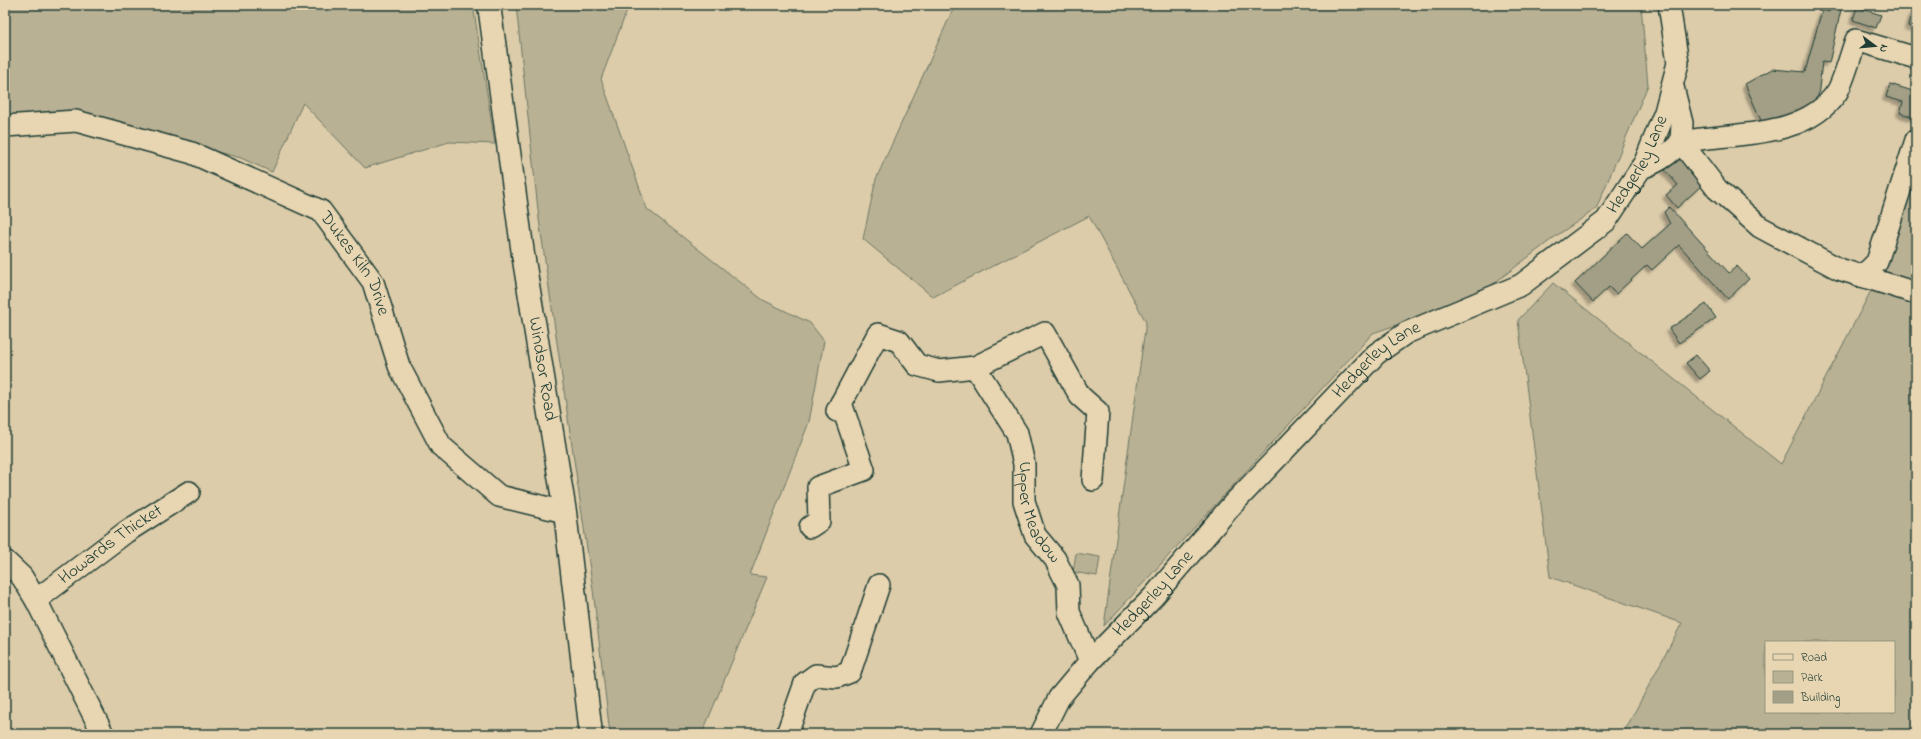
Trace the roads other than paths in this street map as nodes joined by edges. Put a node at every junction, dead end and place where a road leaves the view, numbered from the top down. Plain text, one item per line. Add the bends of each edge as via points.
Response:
1 (489, 5) edge
2 (1669, 5) edge
3 (1916, 58) edge
4 (1672, 84) junction
5 (5, 126) edge
6 (1916, 140) edge
7 (1681, 142) junction
8 (1641, 168) junction
9 (1858, 276) junction
10 (1916, 293) edge
11 (975, 367) junction
12 (1092, 480) dead end
13 (189, 492) dead end
14 (565, 512) junction
15 (810, 527) dead end
16 (5, 561) edge
17 (879, 585) dead end
18 (36, 600) junction
19 (1090, 661) junction
20 (103, 734) edge
21 (591, 734) edge
22 (787, 734) edge
23 (1041, 734) edge

1 - 14 main road, Windsor Road via 523,254
2 - 4 street, Hedgerley Lane via 1678,63
3 - 7 street via 1856,40 1837,91 1822,107 1802,120 1771,131
4 - 7 street via 1682,123
4 - 8 street, Hedgerley Lane via 1666,112
5 - 14 street, Dukes Kiln Drive via 76,121 192,153 321,211 373,282 399,366 441,446 499,496
6 - 9 street via 1877,262
7 - 8 street via 1671,153
7 - 9 street via 1717,189 1760,227 1839,269
8 - 19 street, Hedgerley Lane via 1606,221 1521,285 1406,332 1376,354 1232,505 1153,597
9 - 10 street
11 - 12 street via 1044,333 1080,396 1098,412
11 - 15 street via 939,371 917,365 899,341 878,334 839,407 864,470 818,488 820,521
11 - 19 street, Upper Meadow via 1017,433 1024,464 1024,501 1035,535 1055,559 1068,586 1069,612
13 - 18 street, Howards Thicket via 126,532
14 - 21 main road, Windsor Road
16 - 18 street via 22,577
17 - 22 street via 850,672 837,677 816,675 805,683
18 - 20 street
19 - 23 street, Hedgerley Lane via 1059,698

